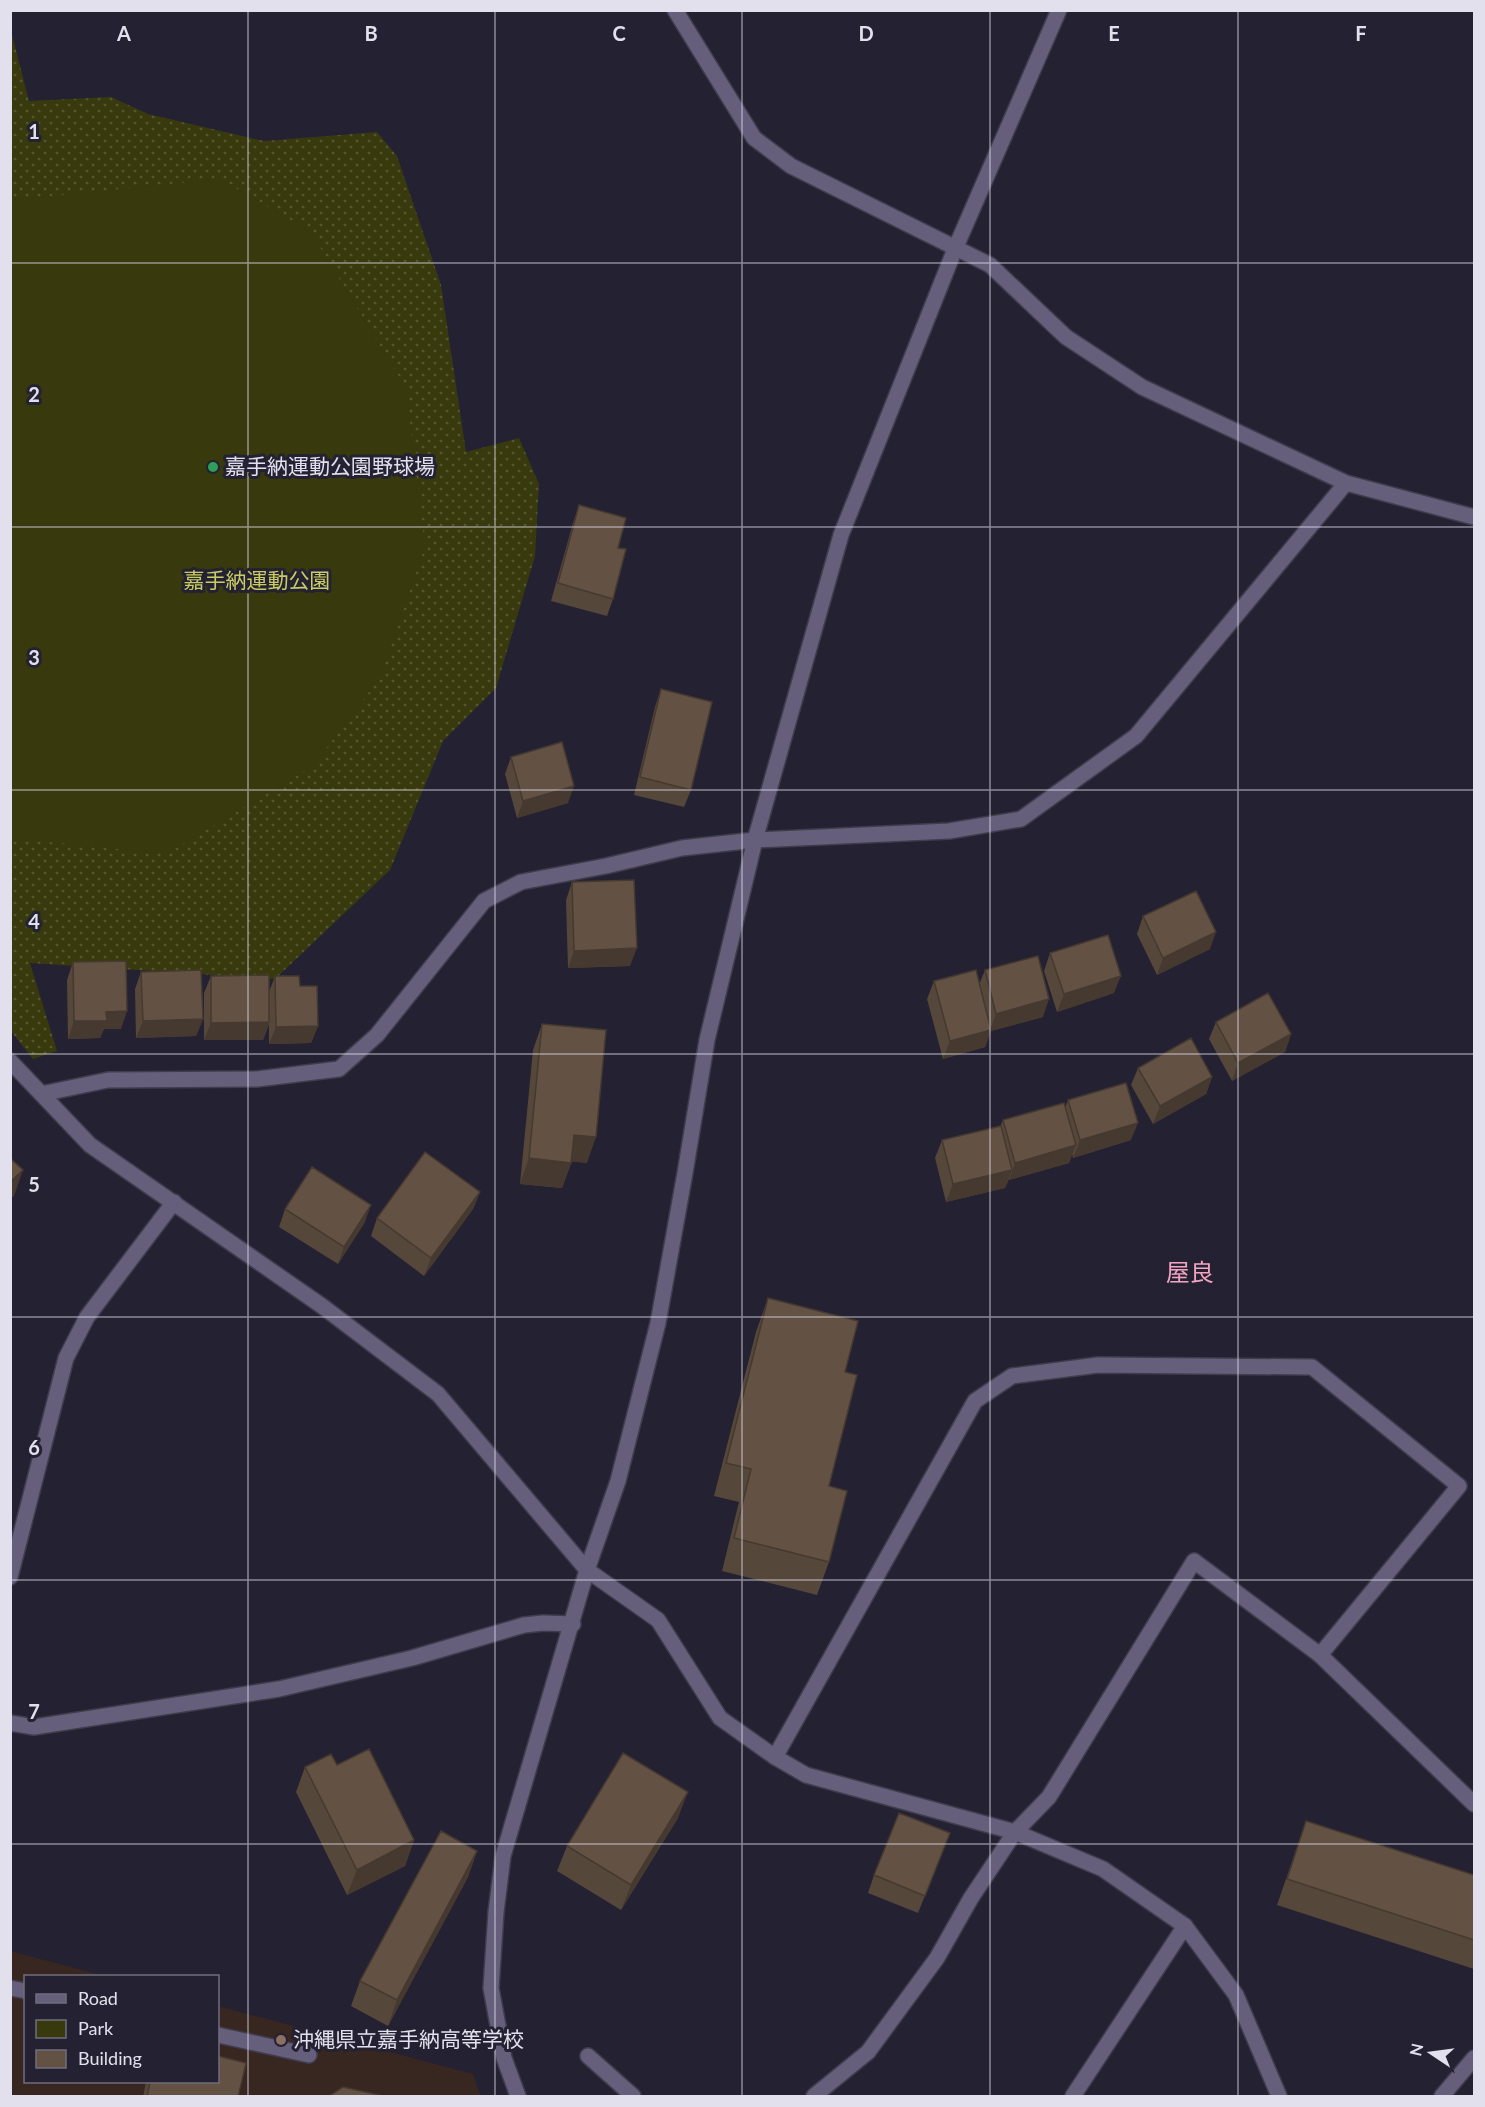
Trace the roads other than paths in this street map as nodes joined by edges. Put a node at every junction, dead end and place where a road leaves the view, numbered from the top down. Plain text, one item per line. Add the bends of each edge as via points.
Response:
1 (675, 10) edge
2 (1059, 10) edge
3 (955, 249) junction
4 (1346, 483) junction
5 (1474, 501) edge
6 (1471, 516) edge
7 (755, 840) junction
8 (10, 1061) edge
9 (41, 1094) junction
10 (174, 1202) junction
11 (587, 1570) junction
12 (10, 1577) edge
13 (573, 1624) junction
14 (1320, 1655) junction
15 (10, 1723) edge
16 (775, 1757) junction
17 (1474, 1804) edge
18 (1015, 1832) junction
19 (1185, 1926) junction
20 (219, 2035) edge
21 (309, 2055) dead end
22 (588, 2056) dead end
23 (1474, 2058) edge
24 (518, 2097) edge
25 (633, 2097) edge
26 (814, 2097) edge
27 (1073, 2097) edge
28 (1279, 2097) edge
29 (1442, 2097) edge

1 - 3 street via 754,138 791,166
2 - 3 street
3 - 4 street via 990,265 1066,337 1142,387
3 - 7 street via 841,535
4 - 6 street
4 - 7 street via 1136,736 1021,819 949,831
5 - 6 street
7 - 9 street via 682,848 521,882 484,901 377,1035 339,1069 256,1079 108,1080
7 - 11 street via 707,1040 657,1323 618,1481
8 - 9 street
9 - 10 street via 90,1145
10 - 11 street via 438,1394
10 - 12 street via 87,1317 66,1358
11 - 13 street
11 - 16 street via 658,1620 720,1718
13 - 15 street via 524,1625 412,1658 279,1689 34,1727
13 - 24 street via 503,1856 496,1912 491,1988 504,2058
14 - 16 street via 1458,1486 1312,1367 1098,1365 1012,1376 975,1401
14 - 17 street
14 - 18 street via 1194,1561 1049,1797
16 - 18 street via 806,1775
18 - 19 street via 1103,1869
18 - 26 street via 937,1958 868,2052
19 - 27 street
19 - 28 street via 1236,1995
20 - 21 street
22 - 25 street
23 - 29 street

